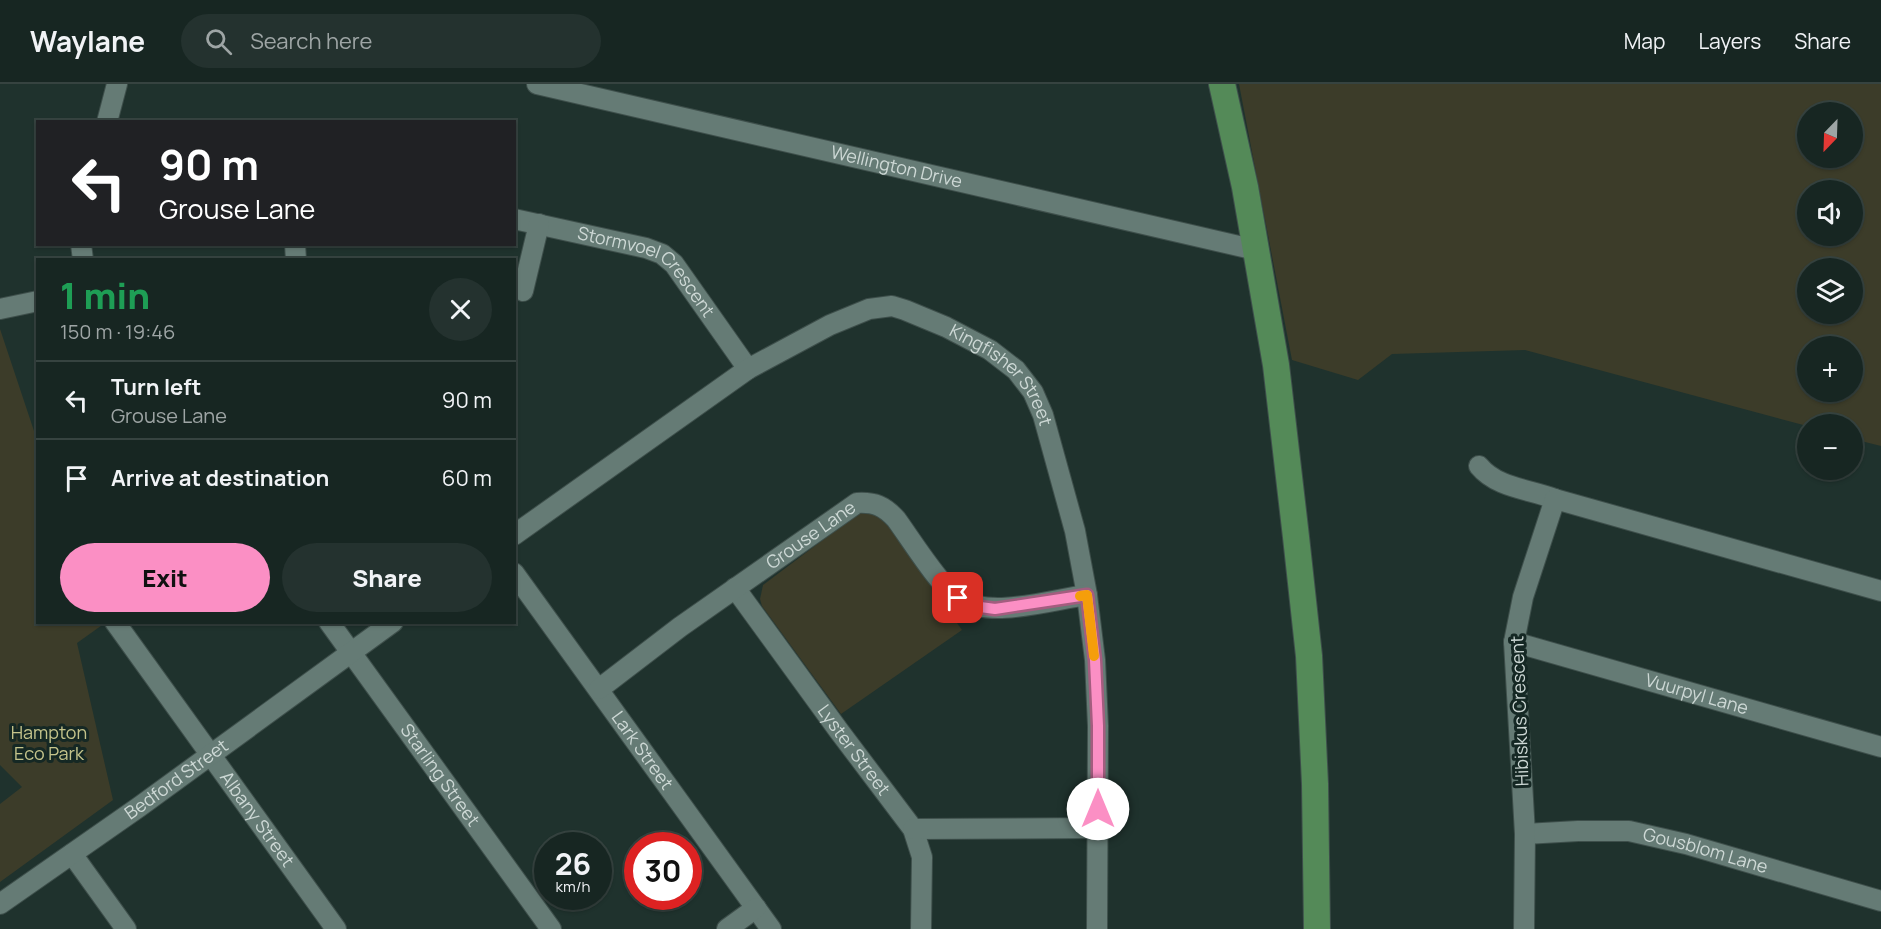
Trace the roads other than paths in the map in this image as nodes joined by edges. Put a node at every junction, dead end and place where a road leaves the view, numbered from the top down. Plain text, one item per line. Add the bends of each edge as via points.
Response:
1 (117, 84) edge
2 (537, 84) edge
3 (1222, 84) edge
4 (108, 120) edge
5 (516, 219) edge
6 (539, 224) junction
7 (1256, 250) junction
8 (523, 291) dead end
9 (36, 301) edge
10 (0, 309) edge
11 (748, 369) junction
12 (1479, 466) dead end
13 (1555, 499) junction
14 (516, 534) edge
15 (516, 576) edge
16 (735, 588) junction
17 (1881, 591) edge
18 (1087, 595) junction
19 (116, 624) edge
20 (330, 624) edge
21 (390, 624) edge
22 (1514, 642) junction
23 (351, 653) junction
24 (599, 689) junction
25 (1881, 747) edge
26 (210, 755) junction
27 (1098, 828) junction
28 (913, 829) junction
29 (1525, 834) junction
30 (72, 854) junction
31 (1881, 901) edge
32 (0, 904) edge
33 (756, 908) junction
34 (126, 929) edge
35 (336, 929) edge
36 (551, 929) edge
37 (727, 929) edge
38 (771, 929) edge
39 (921, 929) edge
40 (1097, 929) edge
41 (1317, 929) edge
42 (1524, 929) edge

1 - 4 street
2 - 7 street, Wellington Drive
3 - 7 main road
5 - 6 street, Stormvoel Crescent
6 - 8 street
6 - 11 street, Stormvoel Crescent via 646,248 669,259
7 - 41 main road via 1276,365 1309,656
9 - 10 street
11 - 14 street, Kingfisher Street
11 - 18 street, Kingfisher Street via 830,325 882,306 905,310 990,350 1016,370 1033,392 1043,415 1075,531
12 - 13 street via 1491,479
13 - 17 street
13 - 22 street, Hibiskus Crescent via 1523,597
15 - 24 street, Lark Street
16 - 18 street, Grouse Lane via 857,503 866,502 887,510 946,587 973,606 995,609
16 - 24 street, Grouse Lane
16 - 28 street, Lyster Street
18 - 27 street, Kingfisher Street via 1095,660
19 - 26 street, Albany Street
20 - 23 street, Starling Street
21 - 23 street
22 - 25 street, Vuurpyl Lane
22 - 29 street, Hibiskus Crescent
23 - 26 street, Bedford Street
23 - 36 street, Starling Street
24 - 33 street, Lark Street
26 - 30 street, Bedford Street
26 - 35 street, Albany Street
27 - 28 street
27 - 40 street, Kingfisher Street
28 - 39 street, Lyster Street via 922,857
29 - 31 street, Gousblom Lane via 1629,831
29 - 42 street, Hibiskus Crescent
30 - 32 street, Bedford Street
30 - 34 street
33 - 37 street
33 - 38 street, Lark Street

